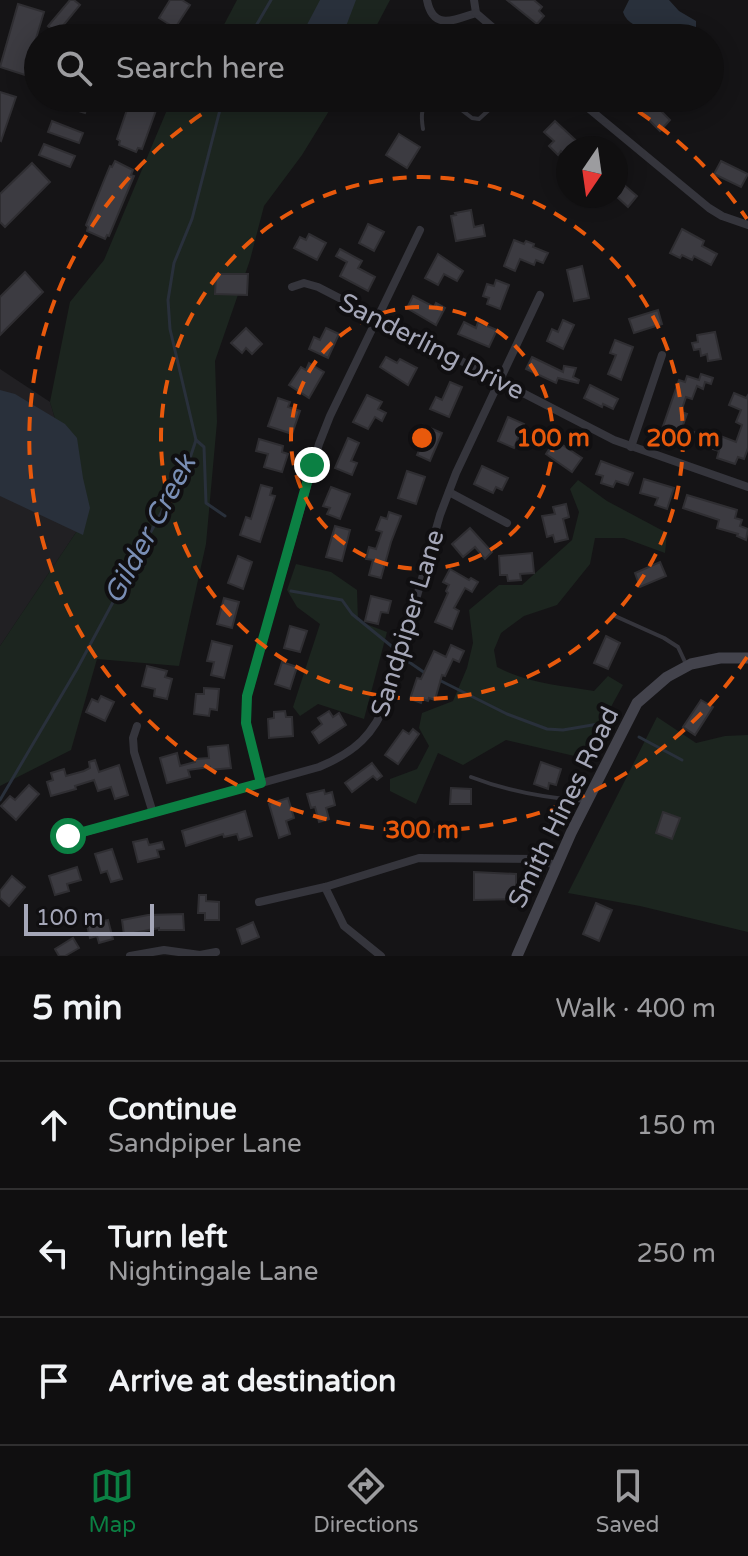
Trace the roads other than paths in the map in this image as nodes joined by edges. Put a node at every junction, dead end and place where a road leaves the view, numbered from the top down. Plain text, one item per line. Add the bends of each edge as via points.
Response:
1 (427, 0) edge
2 (474, 0) edge
3 (476, 13) junction
4 (489, 24) edge
5 (421, 112) edge
6 (464, 112) edge
7 (487, 112) edge
8 (593, 112) edge
9 (423, 129) dead end
10 (748, 225) edge
11 (420, 230) dead end
12 (292, 287) dead end
13 (540, 295) dead end
14 (379, 318) junction
15 (662, 355) dead end
16 (500, 381) junction
17 (631, 447) junction
18 (748, 487) edge
19 (449, 492) junction
20 (507, 523) dead end
21 (615, 616) dead end
22 (748, 658) edge
23 (687, 666) junction
24 (137, 726) dead end
25 (471, 777) dead end
26 (261, 783) junction
27 (587, 801) junction
28 (153, 813) junction
29 (56, 840) dead end
30 (556, 866) junction
31 (325, 887) junction
32 (259, 902) dead end
33 (216, 952) dead end
34 (130, 956) edge
35 (381, 956) edge
36 (517, 956) edge

1 - 3 street via 440,20
2 - 3 street
3 - 4 street
5 - 9 lane
6 - 7 lane via 479,119
8 - 10 street via 699,200
11 - 14 street
12 - 14 street, Sanderling Drive via 318,287
13 - 16 street, Sandpiper Lane
14 - 16 street, Sanderling Drive
14 - 26 street via 319,444 249,687 246,723
15 - 17 street
16 - 17 street, Sanderling Drive
16 - 19 street, Sandpiper Lane
17 - 18 street, Sanderling Drive
19 - 20 street
19 - 26 street, Sandpiper Lane via 376,726 334,760
21 - 23 lane via 678,647
22 - 23 street, Smith Hines Road
23 - 27 street, Smith Hines Road via 637,703
24 - 28 street via 134,752
25 - 27 lane via 557,799
26 - 28 street, Sandpiper Lane
27 - 30 street, Smith Hines Road
28 - 29 street, Sandpiper Lane
30 - 31 street via 540,859 419,858
30 - 36 street, Smith Hines Road
31 - 32 street
31 - 35 street via 344,926
33 - 34 street via 164,950

